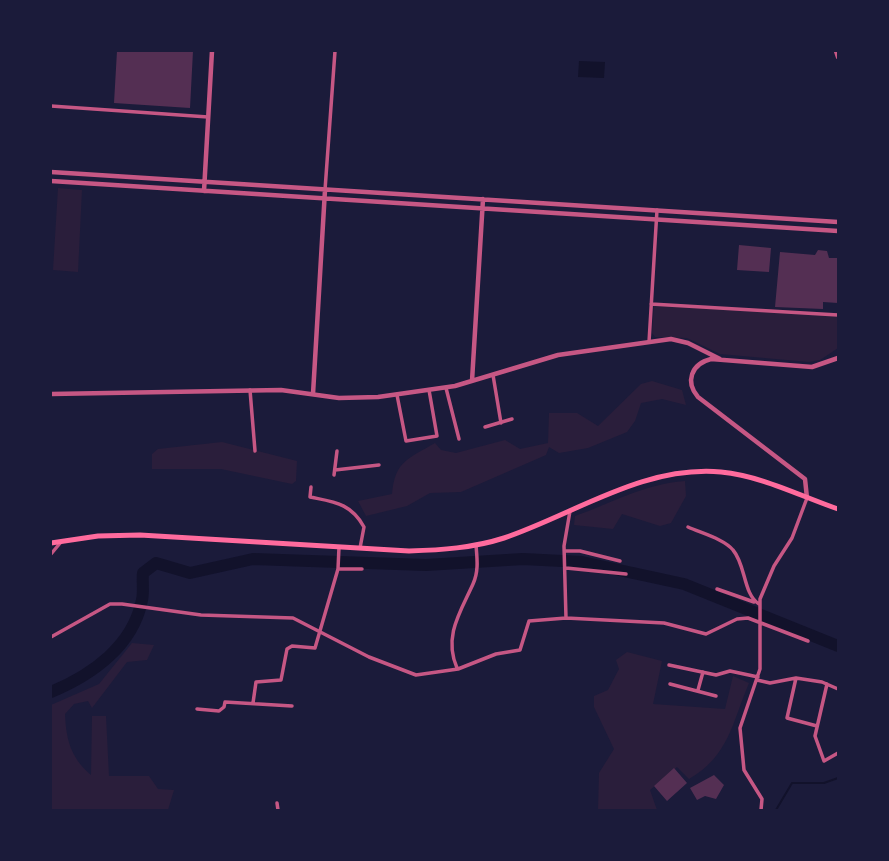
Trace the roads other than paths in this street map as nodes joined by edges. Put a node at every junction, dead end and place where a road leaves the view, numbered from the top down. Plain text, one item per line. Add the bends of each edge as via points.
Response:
1 (212, 51) edge
2 (335, 51) edge
3 (51, 106) edge
4 (208, 117) junction
5 (51, 172) edge
6 (51, 181) edge
7 (204, 182) junction
8 (325, 190) junction
9 (204, 191) junction
10 (325, 198) junction
11 (483, 199) junction
12 (482, 209) junction
13 (657, 210) junction
14 (656, 220) junction
15 (838, 222) edge
16 (838, 231) edge
17 (651, 304) junction
18 (838, 315) edge
19 (649, 342) junction
20 (720, 359) junction
21 (836, 360) edge
22 (838, 367) edge
23 (493, 375) junction
24 (472, 381) junction
25 (446, 388) junction
26 (250, 390) junction
27 (429, 390) junction
28 (51, 394) edge
29 (313, 394) junction
30 (397, 395) junction
31 (512, 419) dead end
32 (501, 423) junction
33 (485, 428) dead end
34 (459, 439) dead end
35 (255, 451) dead end
36 (337, 451) dead end
37 (379, 465) dead end
38 (335, 470) junction
39 (334, 475) dead end
40 (311, 487) dead end
41 (807, 498) junction
42 (838, 509) edge
43 (570, 511) junction
44 (688, 527) dead end
45 (62, 541) junction
46 (51, 543) edge
47 (476, 545) junction
48 (340, 547) junction
49 (360, 548) junction
50 (564, 553) junction
51 (51, 554) edge
52 (620, 561) dead end
53 (566, 567) junction
54 (338, 568) junction
55 (362, 569) dead end
56 (625, 575) dead end
57 (717, 589) dead end
58 (758, 605) junction
59 (566, 618) junction
60 (761, 620) junction
61 (320, 631) junction
62 (51, 637) edge
63 (808, 641) dead end
64 (669, 665) dead end
65 (458, 669) junction
66 (703, 672) junction
67 (758, 678) junction
68 (796, 678) junction
69 (670, 684) dead end
70 (827, 684) junction
71 (838, 689) edge
72 (698, 691) junction
73 (716, 696) dead end
74 (253, 703) junction
75 (292, 706) dead end
76 (197, 709) dead end
77 (817, 726) junction
78 (838, 753) edge
79 (277, 803) dead end
80 (278, 810) edge
81 (761, 810) edge

1 - 4 street
2 - 8 street
3 - 4 street
4 - 7 street
5 - 7 street
6 - 9 street
7 - 8 street
7 - 9 street
8 - 10 street
8 - 11 street
9 - 10 street
10 - 12 street
10 - 29 street
11 - 12 street
11 - 13 street
12 - 14 street
12 - 24 street
13 - 14 street
13 - 15 street
14 - 16 street
14 - 17 street
17 - 18 street
17 - 19 street
19 - 20 street via 682,341
19 - 23 street via 558,355
20 - 21 street via 811,367
20 - 41 street via 695,367 694,393 804,478
21 - 22 street
23 - 24 street
23 - 32 street
24 - 25 street
25 - 27 street
25 - 34 street
26 - 28 street
26 - 29 street
26 - 35 street
27 - 30 street
27 - 30 street via 437,436 406,441
29 - 30 street via 340,398
31 - 32 street
32 - 33 street
36 - 38 street
37 - 38 street
38 - 39 street
40 - 49 street via 310,497 344,503 355,513 364,527
41 - 42 main road
41 - 43 main road via 750,477 691,472 638,483
41 - 58 street
43 - 47 main road
43 - 50 street
44 - 58 street via 732,548
45 - 46 main road
45 - 48 main road via 125,534
45 - 51 street
47 - 49 main road via 435,551
47 - 65 street via 474,583 454,624
48 - 49 main road
48 - 54 street
50 - 52 street via 580,551
50 - 53 street
53 - 56 street
53 - 59 street
54 - 55 street
54 - 61 street
57 - 58 street
58 - 60 street
59 - 60 street via 664,623 706,634 737,619
59 - 65 street via 529,621 520,650
60 - 63 street
60 - 67 street
61 - 62 street via 288,617 228,617 110,604
61 - 65 street via 413,674
61 - 74 street via 315,648 292,646 285,652 281,680 256,682
64 - 66 street
66 - 67 street via 730,671
66 - 72 street
67 - 68 street via 770,683
67 - 81 street via 740,732 743,766 762,799
68 - 70 street
68 - 77 street via 787,718
69 - 72 street
70 - 71 street
70 - 77 street
72 - 73 street
74 - 75 street
74 - 76 street via 225,702 219,710
77 - 78 street via 815,736 824,761
79 - 80 street

